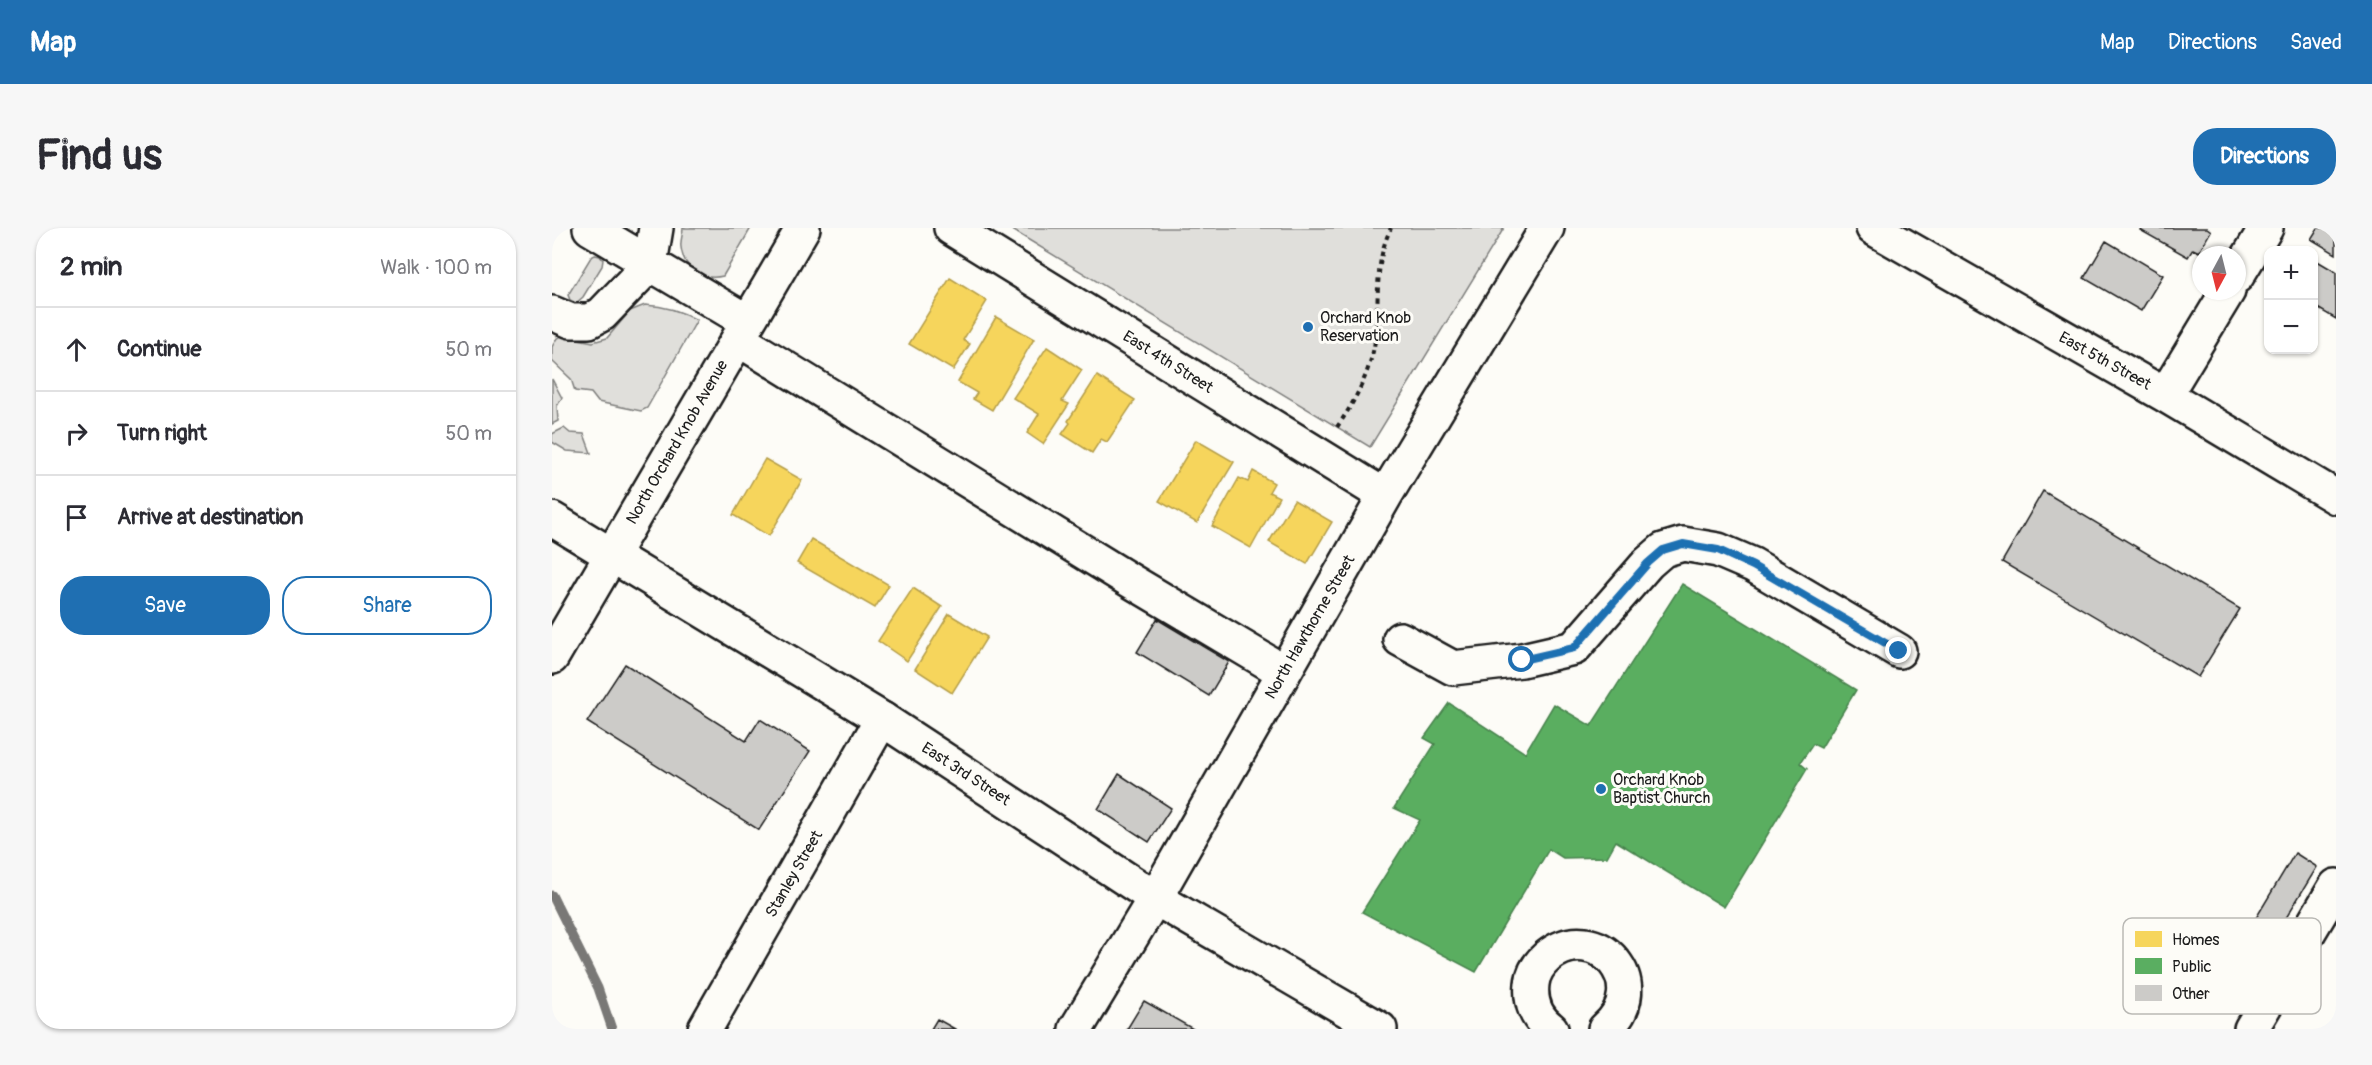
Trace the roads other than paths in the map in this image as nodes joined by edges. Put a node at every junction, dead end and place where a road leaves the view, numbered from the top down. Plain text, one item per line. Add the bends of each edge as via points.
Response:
1 (590, 228) edge
2 (656, 228) edge
3 (803, 228) edge
4 (951, 228) edge
5 (1547, 228) edge
6 (1873, 228) edge
7 (2266, 228) edge
8 (2246, 261) edge
9 (650, 264) junction
10 (2223, 300) edge
11 (552, 313) edge
12 (743, 330) junction
13 (2165, 395) junction
14 (1385, 496) junction
15 (2336, 497) edge
16 (552, 519) edge
17 (611, 555) junction
18 (1400, 639) dead end
19 (1899, 651) dead end
20 (552, 657) edge
21 (1284, 672) junction
22 (882, 719) junction
23 (2336, 886) edge
24 (1155, 898) junction
25 (2317, 918) edge
26 (2260, 1014) edge
27 (705, 1029) edge
28 (1076, 1029) edge
29 (1380, 1029) edge
30 (1549, 1029) edge
31 (1605, 1029) edge
32 (2251, 1029) edge

1 - 9 street
2 - 9 street
3 - 12 street, North Orchard Knob Avenue
4 - 14 street, East 4th Street
5 - 14 street, North Hawthorne Street
6 - 13 street, East 5th Street
7 - 8 street
9 - 11 street via 602,314 589,321 571,321
9 - 12 street
10 - 13 street
12 - 17 street, North Orchard Knob Avenue
12 - 21 street via 1121,575
13 - 15 street, East 5th Street
14 - 21 street, North Hawthorne Street
16 - 17 street, East 3rd Street
17 - 20 street, North Orchard Knob Avenue
17 - 22 street, East 3rd Street
18 - 19 street via 1453,668 1522,660 1574,648 1648,563 1663,550 1683,544 1718,550 1753,566
21 - 24 street, North Hawthorne Street
22 - 24 street, East 3rd Street
22 - 27 street, Stanley Street
23 - 25 street
24 - 28 street, North Hawthorne Street
24 - 29 street, East 3rd Street
26 - 32 street
30 - 31 street via 1537,1014 1531,996 1533,977 1541,961 1574,944 1592,946 1608,954 1620,969 1625,986 1624,1005

